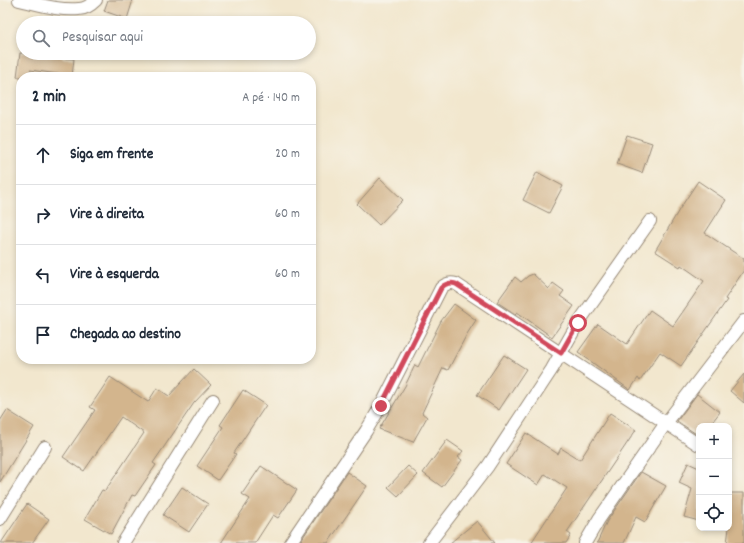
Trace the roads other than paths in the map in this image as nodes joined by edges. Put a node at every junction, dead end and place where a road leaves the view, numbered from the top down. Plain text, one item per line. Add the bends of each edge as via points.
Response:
1 (19, 0) edge
2 (96, 0) edge
3 (650, 221) dead end
4 (744, 321) edge
5 (561, 353) junction
6 (213, 400) dead end
7 (666, 423) junction
8 (696, 443) edge
9 (44, 447) dead end
10 (0, 519) edge
11 (123, 543) edge
12 (290, 543) edge
13 (429, 543) edge
14 (585, 543) edge

1 - 2 street via 81,9
3 - 5 street via 578,323
4 - 7 street
5 - 7 street
5 - 12 street via 456,284 444,285 381,406
5 - 13 street via 488,466
6 - 11 street
7 - 8 street
7 - 14 street
9 - 10 street

